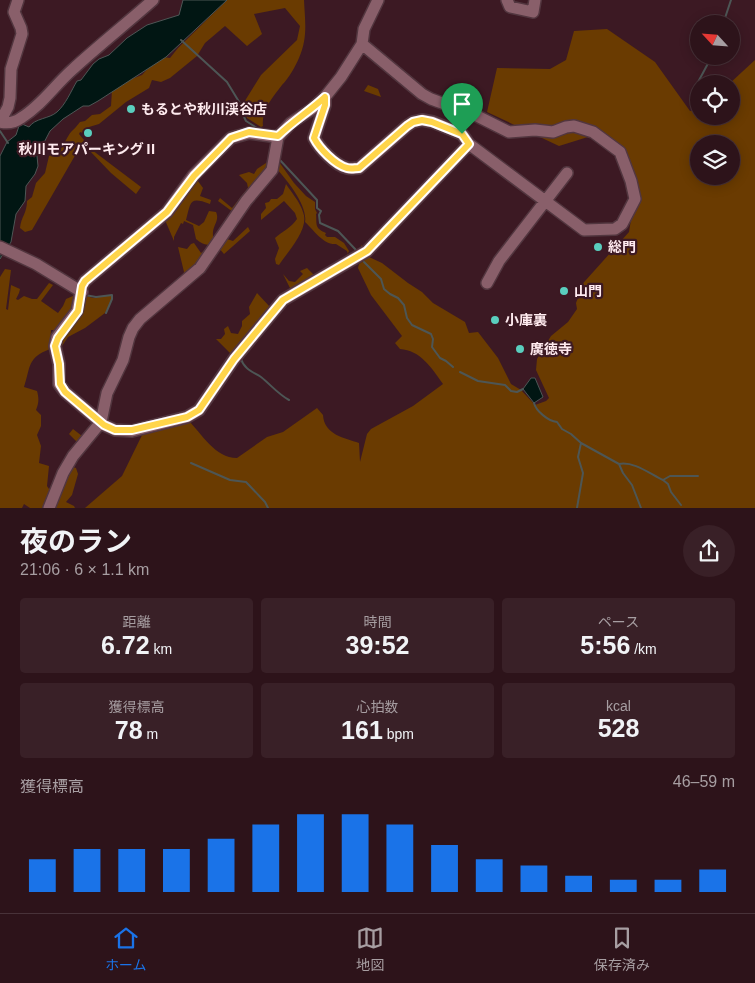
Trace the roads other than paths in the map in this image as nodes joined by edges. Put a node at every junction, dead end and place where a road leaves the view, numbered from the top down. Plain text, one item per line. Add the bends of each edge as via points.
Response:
1 (18, 0) edge
2 (378, 0) edge
3 (507, 0) edge
4 (534, 0) edge
5 (150, 1) edge
6 (362, 44) junction
7 (325, 97) junction
8 (0, 122) edge
9 (278, 136) junction
10 (469, 144) junction
11 (567, 173) dead end
12 (545, 201) junction
13 (0, 248) edge
14 (486, 283) dead end
15 (82, 292) junction
16 (101, 422) junction
17 (49, 508) edge

1 - 8 street via 14,12 22,34 11,69 8,107
2 - 6 street via 364,29
3 - 4 street via 510,6 533,12
5 - 8 street via 70,71 46,99 12,123
6 - 7 street
6 - 12 street via 422,94 509,132 553,132 574,126 593,132 620,152 635,199 622,224 615,228 584,230
7 - 9 street
7 - 10 street via 314,138 319,148 349,169 359,168 407,126 422,120 462,134
9 - 15 street via 249,132 231,138 194,176 167,212 85,281
9 - 16 street via 272,170 246,201 200,268 133,328 120,368 107,393
10 - 12 street
10 - 16 street via 367,251 283,300 194,414 123,431
11 - 12 street
12 - 14 street
13 - 15 street via 36,264
15 - 16 street via 76,314 56,340 59,380 65,392
16 - 17 street via 73,456

